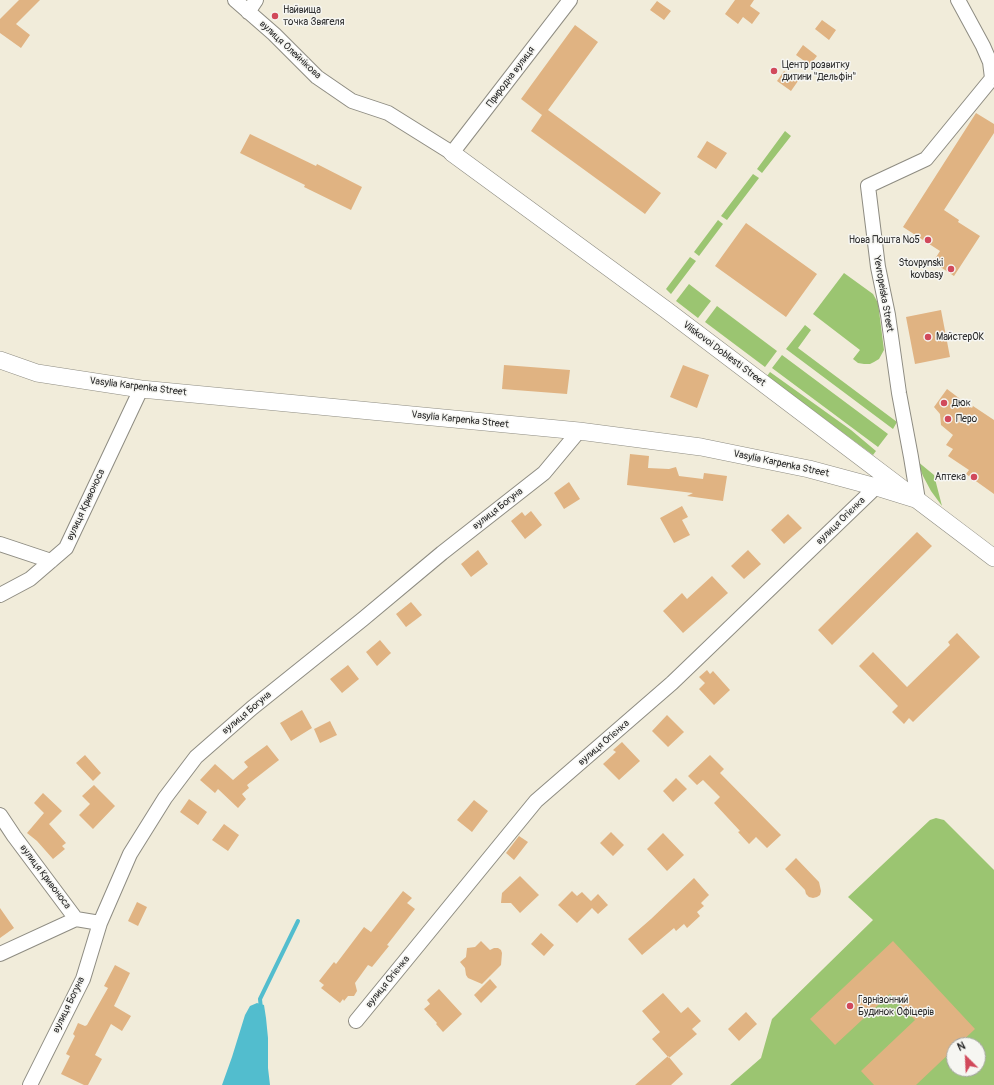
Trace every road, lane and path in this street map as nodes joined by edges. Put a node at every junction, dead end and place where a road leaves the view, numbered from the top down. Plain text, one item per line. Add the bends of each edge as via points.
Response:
1 (235, 0) edge
2 (256, 0) edge
3 (570, 0) edge
4 (958, 0) edge
5 (248, 12) junction
6 (993, 77) edge
7 (452, 153) junction
8 (0, 360) edge
9 (141, 389) junction
10 (579, 431) junction
11 (876, 487) junction
12 (918, 500) junction
13 (0, 544) edge
14 (994, 558) edge
15 (51, 561) junction
16 (0, 595) edge
17 (0, 815) edge
18 (76, 919) junction
19 (100, 923) junction
20 (0, 954) edge
21 (356, 1021) dead end
22 (30, 1085) edge

1 - 5 street, вулиця Олейнікова
2 - 5 street
3 - 7 street, Природна вулиця
4 - 6 street via 990,62
5 - 7 street, вулиця Олейнікова via 317,77 352,101 388,113
6 - 12 street, Yevropeiska Street via 926,159 868,186 878,267
7 - 12 street, Viiskovoi Doblesti Street via 665,308
8 - 9 street, Vasylia Karpenka Street via 37,373
9 - 10 street, Vasylia Karpenka Street
9 - 15 street, вулиця Кривоноса via 66,548
10 - 11 street, Vasylia Karpenka Street via 716,450 809,469
10 - 19 street, вулиця Богуна via 544,473 252,708 196,757 165,798 130,854
11 - 12 street, Vasylia Karpenka Street
11 - 21 street, вулиця Огієнка via 672,684 536,801
12 - 14 street, Viiskovoi Doblesti Street
13 - 15 street
15 - 16 street, вулиця Кривоноса via 30,579
17 - 18 street, вулиця Кривоноса
18 - 19 street, вулиця Кривоноса
18 - 20 street
19 - 22 street, вулиця Богуна via 83,979

